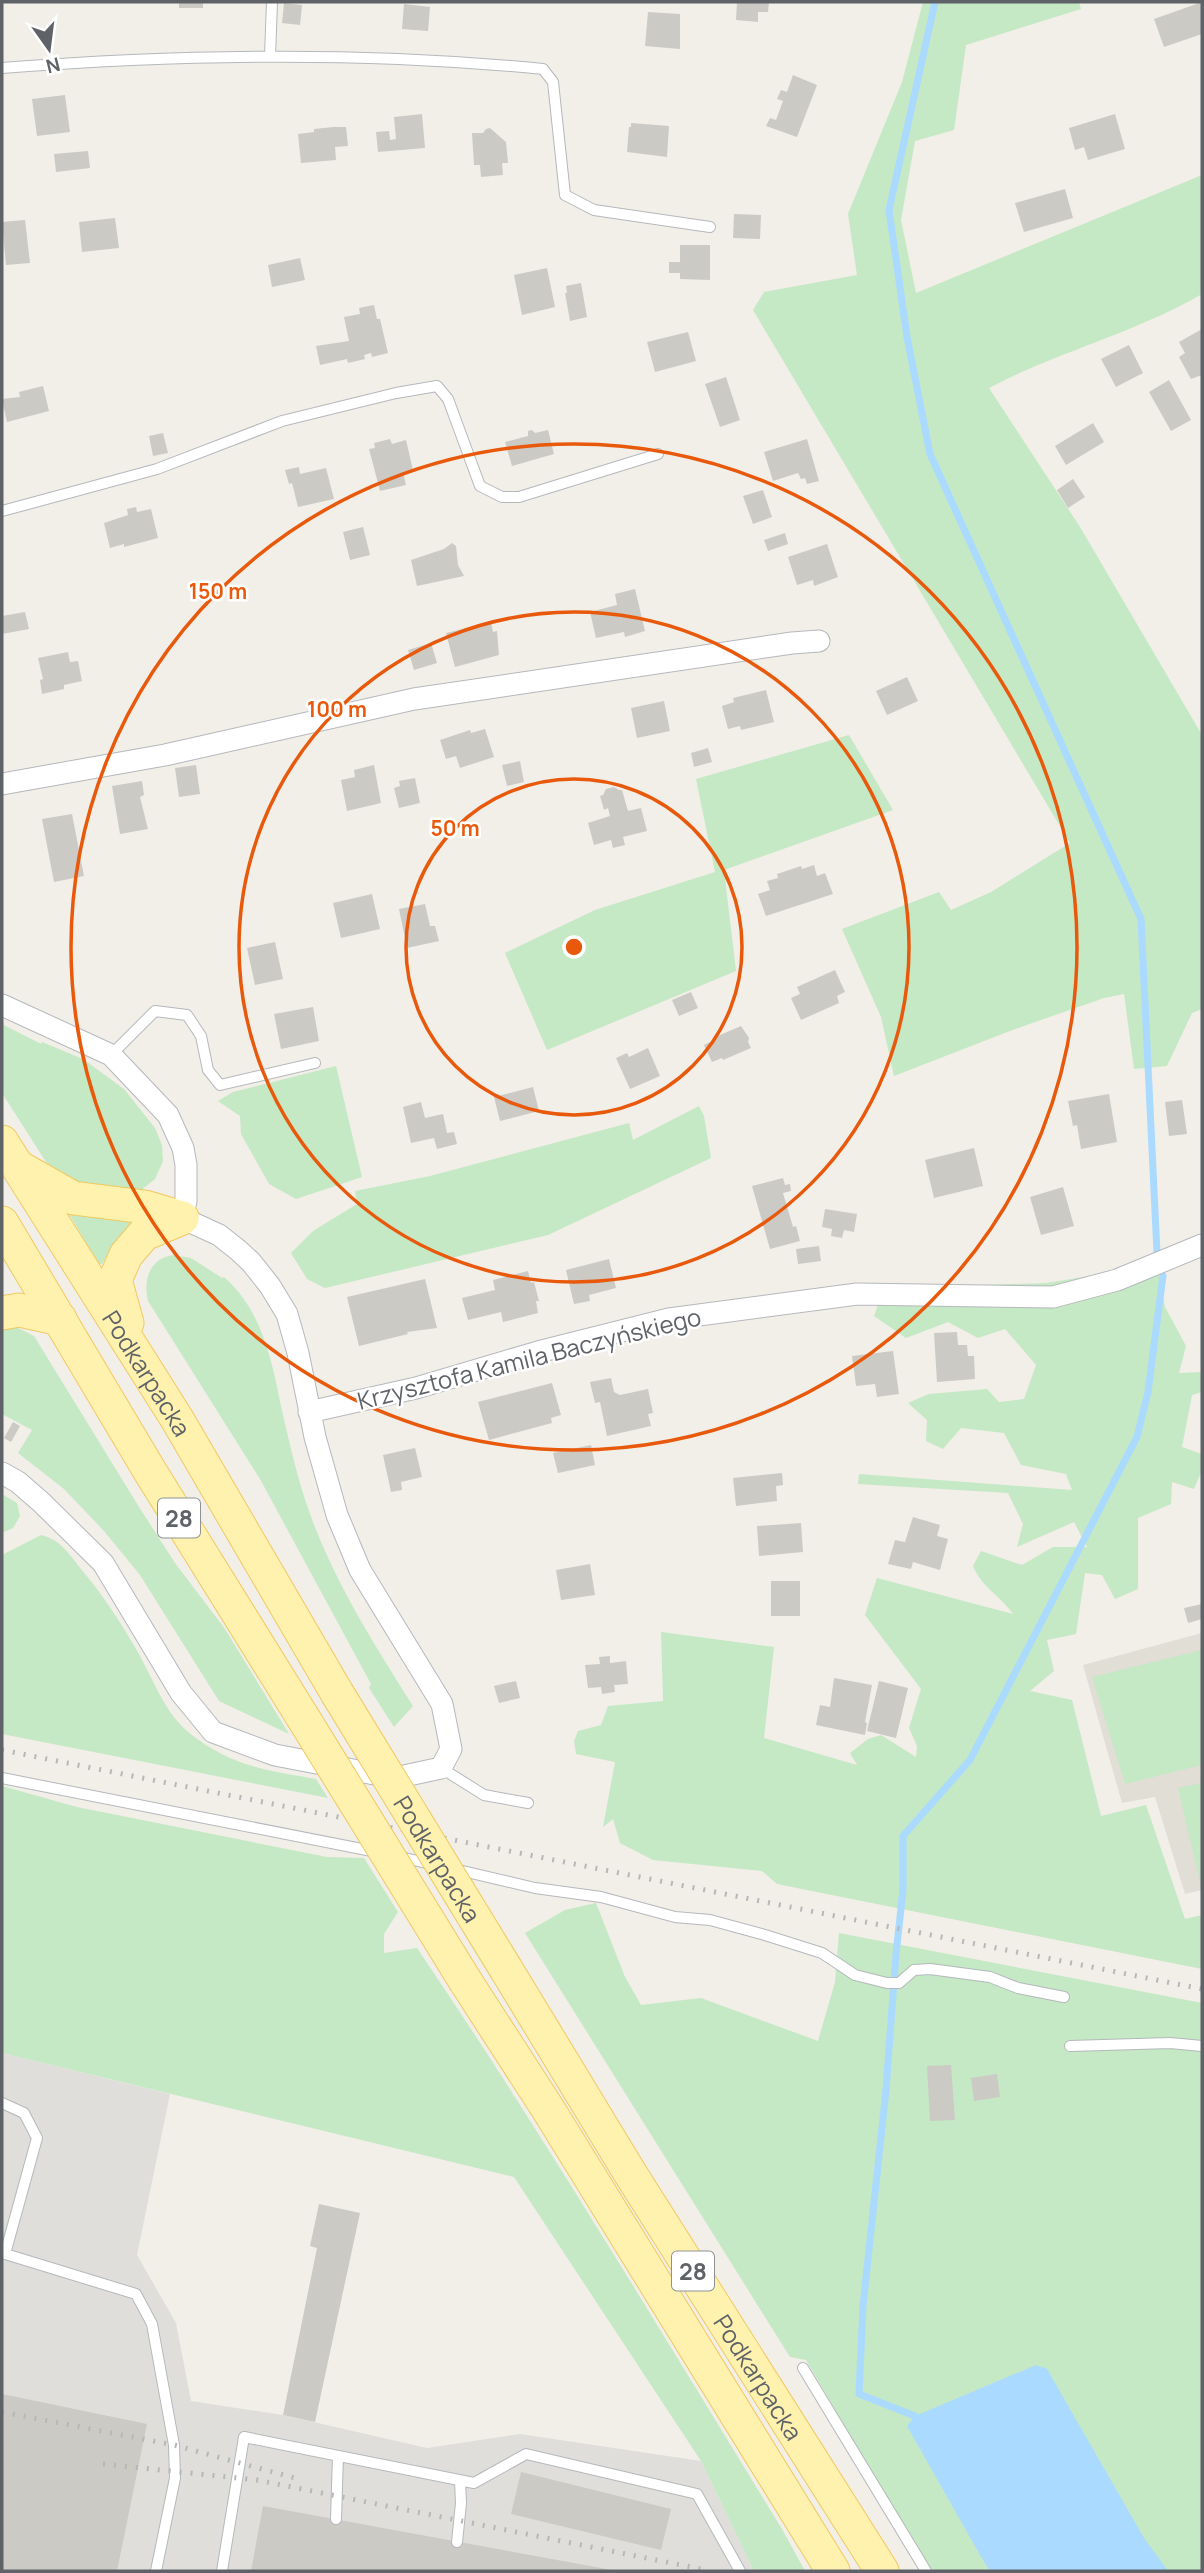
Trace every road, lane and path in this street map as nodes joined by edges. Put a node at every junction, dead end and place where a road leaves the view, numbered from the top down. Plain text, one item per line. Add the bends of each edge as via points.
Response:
1 (272, 2) edge
2 (270, 56) junction
3 (2, 68) edge
4 (710, 227) dead end
5 (658, 454) dead end
6 (2, 511) edge
7 (819, 641) dead end
8 (2, 784) edge
9 (2, 1005) edge
10 (111, 1055) junction
11 (315, 1063) dead end
12 (10, 1154) edge
13 (182, 1218) junction
14 (2, 1223) edge
15 (1202, 1245) edge
16 (2, 1313) edge
17 (60, 1319) junction
18 (137, 1359) junction
19 (309, 1412) junction
20 (2, 1473) edge
21 (441, 1768) junction
22 (2, 1777) edge
23 (528, 1803) dead end
24 (1064, 1997) dead end
25 (1070, 2046) dead end
26 (1202, 2046) edge
27 (2, 2103) edge
28 (4, 2253) edge
29 (803, 2368) dead end
30 (338, 2456) junction
31 (460, 2481) junction
32 (336, 2519) dead end
33 (457, 2542) dead end
34 (156, 2571) edge
35 (222, 2571) edge
36 (740, 2571) edge
37 (833, 2571) edge
38 (882, 2571) edge
39 (926, 2571) edge

1 - 2 lane
2 - 3 lane
2 - 4 lane via 462,61 542,69 553,82 565,195 594,211
5 - 6 lane via 519,497 502,498 480,486 449,399 437,386 282,421 157,469
7 - 8 street via 414,699 165,755
9 - 10 street
10 - 11 lane via 155,1011 187,1015 201,1036 208,1070 220,1085
10 - 13 street via 168,1115 183,1148 188,1183
12 - 13 main road via 73,1198
12 - 18 main road, Podkarpacka / 28
13 - 18 main road via 144,1234 126,1255 115,1280
13 - 19 street via 219,1235 270,1286 287,1314
14 - 17 main road, Podkarpacka / 28
15 - 19 street, Krzysztofa Kamila Baczyńskiego via 1117,1280 1053,1297 857,1294 669,1319 416,1388
16 - 17 main road via 19,1310
17 - 37 main road, Podkarpacka / 28, bridge
18 - 38 main road, Podkarpacka / 28, bridge via 631,2173
19 - 21 street via 337,1515 360,1570 442,1704 451,1749
20 - 21 street via 41,1502 103,1563 181,1693 213,1732 275,1755 394,1778
21 - 23 lane via 484,1795
22 - 24 lane via 535,1888 601,1897 675,1917 710,1920 822,1953 855,1975 887,1983 899,1983 914,1970 930,1969 990,1977
25 - 26 lane
27 - 28 lane via 24,2113 37,2138
28 - 34 lane via 136,2294 152,2324 174,2445 175,2478
29 - 39 lane
30 - 31 lane
30 - 32 lane
30 - 35 lane via 244,2437
31 - 33 lane
31 - 36 lane via 474,2483 526,2454 697,2494

